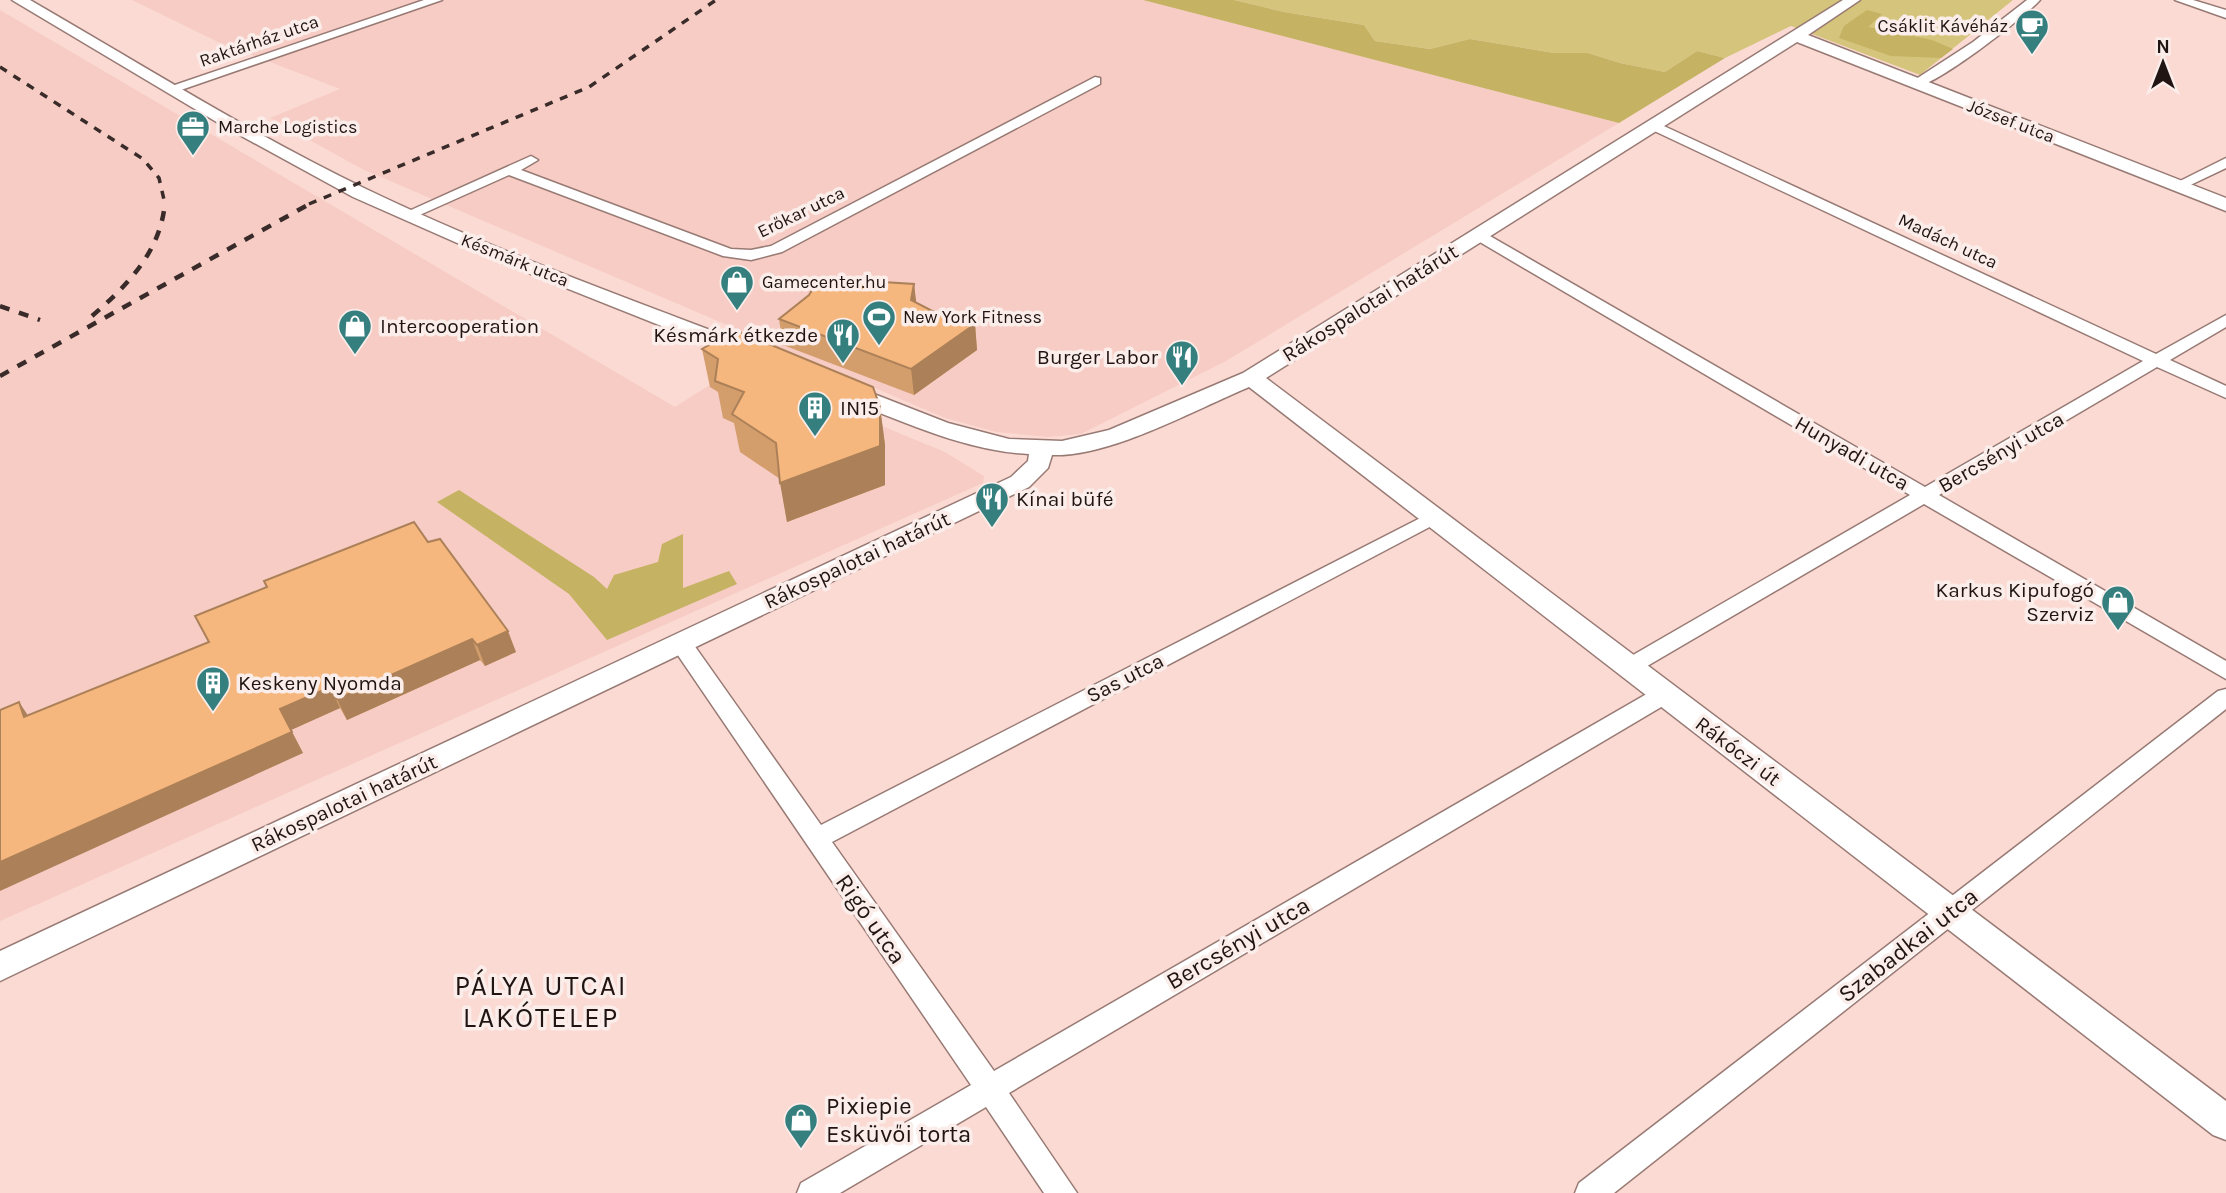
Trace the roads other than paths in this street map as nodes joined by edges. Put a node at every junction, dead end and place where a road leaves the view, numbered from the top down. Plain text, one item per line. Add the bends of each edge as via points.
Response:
1 (19, 0) edge
2 (436, 0) edge
3 (1853, 0) edge
4 (2034, 0) edge
5 (2181, 0) edge
6 (2226, 14) edge
7 (1796, 36) junction
8 (1095, 81) dead end
9 (1918, 84) junction
10 (173, 88) junction
11 (1653, 125) junction
12 (531, 160) dead end
13 (2226, 162) edge
14 (509, 170) junction
15 (2177, 186) junction
16 (2226, 205) edge
17 (408, 215) junction
18 (1478, 235) junction
19 (2226, 320) edge
20 (2157, 361) junction
21 (775, 363) edge
22 (1251, 378) junction
23 (825, 383) edge
24 (2226, 393) edge
25 (1041, 448) junction
26 (1926, 496) junction
27 (1434, 517) junction
28 (681, 643) junction
29 (1629, 667) junction
30 (2226, 671) edge
31 (1665, 694) junction
32 (2226, 697) edge
33 (816, 839) junction
34 (1950, 912) junction
35 (0, 967) edge
36 (988, 1088) junction
37 (2226, 1124) edge
38 (812, 1193) edge
39 (1062, 1193) edge
40 (1590, 1193) edge

1 - 10 street, Késmárk utca
2 - 10 street, Raktárház utca
3 - 7 street, Rákospalotai határút
4 - 9 street via 1975,48
5 - 6 street
7 - 9 street, József utca
7 - 11 street, Rákospalotai határút
8 - 14 street, Erőkar utca via 757,254 729,253
9 - 15 street, József utca
10 - 17 street, Késmárk utca via 318,172
11 - 18 street, Rákospalotai határút
11 - 20 street, Madách utca
12 - 14 street
13 - 15 street
14 - 17 street
15 - 16 street, József utca
17 - 21 street, Késmárk utca
18 - 22 street, Rákospalotai határút
18 - 26 street, Hunyadi utca
19 - 20 street, Bercsényi utca
20 - 24 street, Madách utca
20 - 26 street, Bercsényi utca
22 - 25 street, Rákospalotai határút via 1117,435 1087,444
22 - 27 street, Rákóczi út
23 - 25 street via 972,438
25 - 28 street, Rákospalotai határút via 1040,463 1020,482
26 - 29 street, Bercsényi utca
26 - 30 street, Hunyadi utca
27 - 29 street, Rákóczi út
27 - 33 street, Sas utca
28 - 33 street, Rigó utca
28 - 35 street, Rákospalotai határút
29 - 31 street, Rákóczi út
31 - 34 street, Rákóczi út
31 - 36 street, Bercsényi utca
32 - 34 street, Szabadkai utca
33 - 36 street, Rigó utca
34 - 37 street, Rákóczi út
34 - 40 street, Szabadkai utca
36 - 38 street, Bercsényi utca
36 - 39 street, Rigó utca

